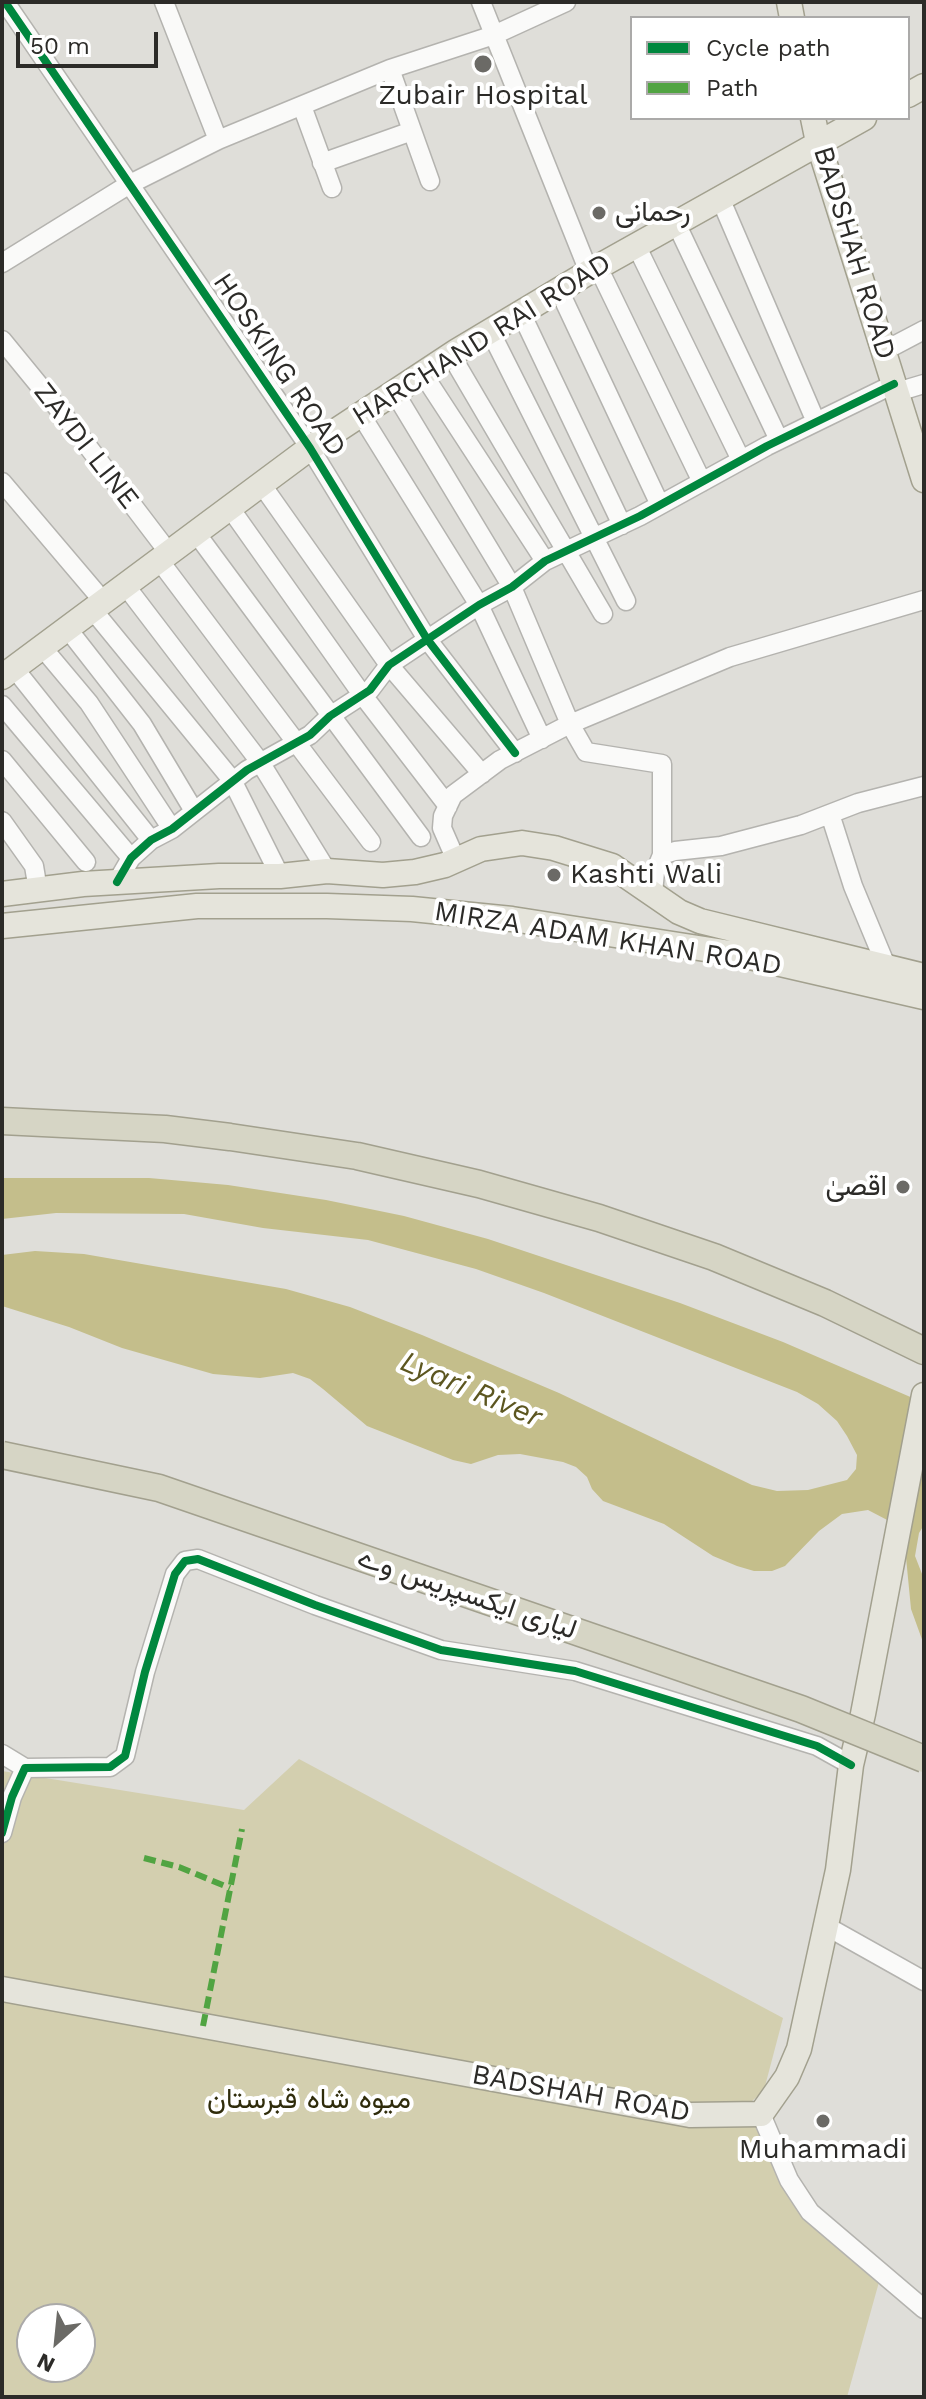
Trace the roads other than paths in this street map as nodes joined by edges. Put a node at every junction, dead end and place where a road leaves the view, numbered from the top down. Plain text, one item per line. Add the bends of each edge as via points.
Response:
1 (5, 2) edge
2 (164, 2) edge
3 (481, 2) edge
4 (566, 2) edge
5 (494, 35) junction
6 (390, 69) junction
7 (302, 106) junction
8 (856, 120) edge
9 (816, 130) edge
10 (412, 131) junction
11 (218, 140) junction
12 (322, 163) junction
13 (430, 181) dead end
14 (128, 185) junction
15 (332, 188) dead end
16 (720, 198) junction
17 (676, 223) junction
18 (636, 245) junction
19 (2, 263) edge
20 (594, 269) junction
21 (559, 290) junction
22 (521, 313) junction
23 (924, 330) edge
24 (490, 331) junction
25 (2, 340) edge
26 (884, 351) junction
27 (451, 355) junction
28 (423, 374) junction
29 (924, 384) edge
30 (896, 388) junction
31 (395, 393) junction
32 (361, 415) junction
33 (816, 422) junction
34 (779, 440) junction
35 (310, 448) junction
36 (741, 460) junction
37 (924, 480) edge
38 (2, 482) edge
39 (702, 482) junction
40 (262, 485) junction
41 (660, 505) junction
42 (230, 508) junction
43 (622, 525) junction
44 (196, 533) junction
45 (593, 538) junction
46 (568, 550) junction
47 (164, 556) junction
48 (545, 561) junction
49 (125, 585) junction
50 (512, 587) junction
51 (924, 600) edge
52 (626, 601) dead end
53 (98, 605) junction
54 (479, 605) junction
55 (603, 614) dead end
56 (67, 628) junction
57 (427, 639) junction
58 (42, 647) junction
59 (389, 665) junction
60 (8, 672) edge
61 (361, 693) junction
62 (2, 705) edge
63 (330, 716) junction
64 (570, 724) junction
65 (542, 739) junction
66 (296, 745) junction
67 (515, 753) junction
68 (2, 760) edge
69 (260, 762) junction
70 (482, 774) junction
71 (232, 780) junction
72 (924, 786) edge
73 (448, 806) junction
74 (194, 811) junction
75 (830, 814) junction
76 (2, 821) edge
77 (172, 829) junction
78 (421, 837) dead end
79 (151, 840) junction
80 (371, 842) dead end
81 (662, 855) junction
82 (131, 858) junction
83 (456, 860) junction
84 (86, 862) dead end
85 (327, 871) junction
86 (280, 876) junction
87 (117, 882) junction
88 (38, 890) junction
89 (653, 893) junction
90 (2, 894) edge
91 (2, 926) edge
92 (887, 968) junction
93 (924, 976) edge
94 (924, 997) edge
95 (2, 1121) edge
96 (924, 1351) edge
97 (924, 1395) edge
98 (2, 1455) edge
99 (2, 1754) edge
100 (924, 1759) edge
101 (851, 1765) junction
102 (25, 1768) junction
103 (2, 1833) edge
104 (826, 1926) junction
105 (924, 1981) edge
106 (2, 1989) edge
107 (761, 2114) junction
108 (924, 2309) edge

1 - 14 street, HOSKING ROAD
2 - 11 street
3 - 5 street
4 - 5 street
5 - 6 street
5 - 20 street
6 - 7 street
6 - 10 street
7 - 11 street
7 - 12 street
8 - 9 main road, HARCHAND RAI ROAD
9 - 16 main road, HARCHAND RAI ROAD
9 - 26 main road, BADSHAH ROAD
10 - 12 street
10 - 13 street
11 - 14 street
12 - 15 street
14 - 19 street
14 - 35 street, HOSKING ROAD
16 - 17 main road, HARCHAND RAI ROAD
16 - 33 street
17 - 18 main road, HARCHAND RAI ROAD
17 - 34 street
18 - 20 main road, HARCHAND RAI ROAD
18 - 36 street
20 - 21 main road, HARCHAND RAI ROAD
20 - 39 street
21 - 22 main road, HARCHAND RAI ROAD
21 - 41 street
22 - 24 main road, HARCHAND RAI ROAD
22 - 43 street
23 - 26 street
24 - 27 main road, HARCHAND RAI ROAD
24 - 45 street
25 - 47 street, ZAYDI LINE via 70,423
26 - 30 main road, BADSHAH ROAD
27 - 28 main road, HARCHAND RAI ROAD
27 - 46 street
28 - 31 main road, HARCHAND RAI ROAD
28 - 48 street
29 - 30 street
30 - 33 street
30 - 37 main road, BADSHAH ROAD
31 - 32 main road, HARCHAND RAI ROAD
31 - 50 street
32 - 35 main road, HARCHAND RAI ROAD
32 - 54 street
33 - 34 street
34 - 36 street
35 - 40 main road, HARCHAND RAI ROAD
35 - 57 street, HOSKING ROAD
36 - 39 street
38 - 53 street
39 - 41 street
40 - 42 main road, HARCHAND RAI ROAD
40 - 59 street
41 - 43 street
42 - 44 main road, HARCHAND RAI ROAD
42 - 61 street
43 - 45 street
44 - 47 main road, HARCHAND RAI ROAD
44 - 63 street
45 - 46 street
45 - 52 street
46 - 48 street
46 - 55 street
47 - 49 main road, HARCHAND RAI ROAD
47 - 66 street, ZAYDI LINE
48 - 50 street
49 - 53 main road, HARCHAND RAI ROAD
49 - 69 street
50 - 54 street
50 - 64 street
51 - 64 street via 730,657
53 - 56 main road, HARCHAND RAI ROAD
53 - 71 street
54 - 57 street
54 - 65 street
56 - 58 main road, HARCHAND RAI ROAD
56 - 74 street via 142,724
57 - 59 street
57 - 67 street, HOSKING ROAD
58 - 60 main road, HARCHAND RAI ROAD
58 - 77 street via 89,703
59 - 61 street via 370,690
59 - 70 street
60 - 79 street
61 - 63 street
61 - 73 street
62 - 82 street
63 - 66 street
63 - 78 street
64 - 65 street
64 - 81 street via 586,752 662,764
65 - 67 street
66 - 69 street
66 - 80 street, ZAYDI LINE
67 - 70 street
68 - 84 street
69 - 71 street
69 - 85 street
70 - 73 street via 453,795
71 - 74 street
71 - 86 street
72 - 75 street
73 - 83 street via 442,828
74 - 77 street
75 - 81 street via 716,848
75 - 92 street
76 - 88 street via 34,866
77 - 79 street
79 - 82 street
81 - 89 street
82 - 87 street
83 - 85 main road, MIRZA ADAM KHAN ROAD via 383,875
83 - 89 main road, MIRZA ADAM KHAN ROAD via 481,849 522,843 554,848 612,866
85 - 86 main road, MIRZA ADAM KHAN ROAD
86 - 87 main road, MIRZA ADAM KHAN ROAD
87 - 88 main road, MIRZA ADAM KHAN ROAD
88 - 90 main road, MIRZA ADAM KHAN ROAD
89 - 92 main road, MIRZA ADAM KHAN ROAD via 700,921
91 - 94 main road, MIRZA ADAM KHAN ROAD via 197,906 412,909 737,954
92 - 93 main road, MIRZA ADAM KHAN ROAD
95 - 96 highway via 230,1137 357,1156 479,1184 700,1251
97 - 101 main road
98 - 100 highway, لیاری ایکسپریس وے, bridge via 159,1488 801,1709
99 - 102 street
101 - 102 street via 817,1746 575,1671 441,1650 198,1559 185,1561 175,1574 125,1756 110,1767
101 - 104 main road
102 - 103 street
104 - 105 street
104 - 107 main road via 799,2049
106 - 107 main road, BADSHAH ROAD via 690,2115
107 - 108 street via 789,2180 810,2212

